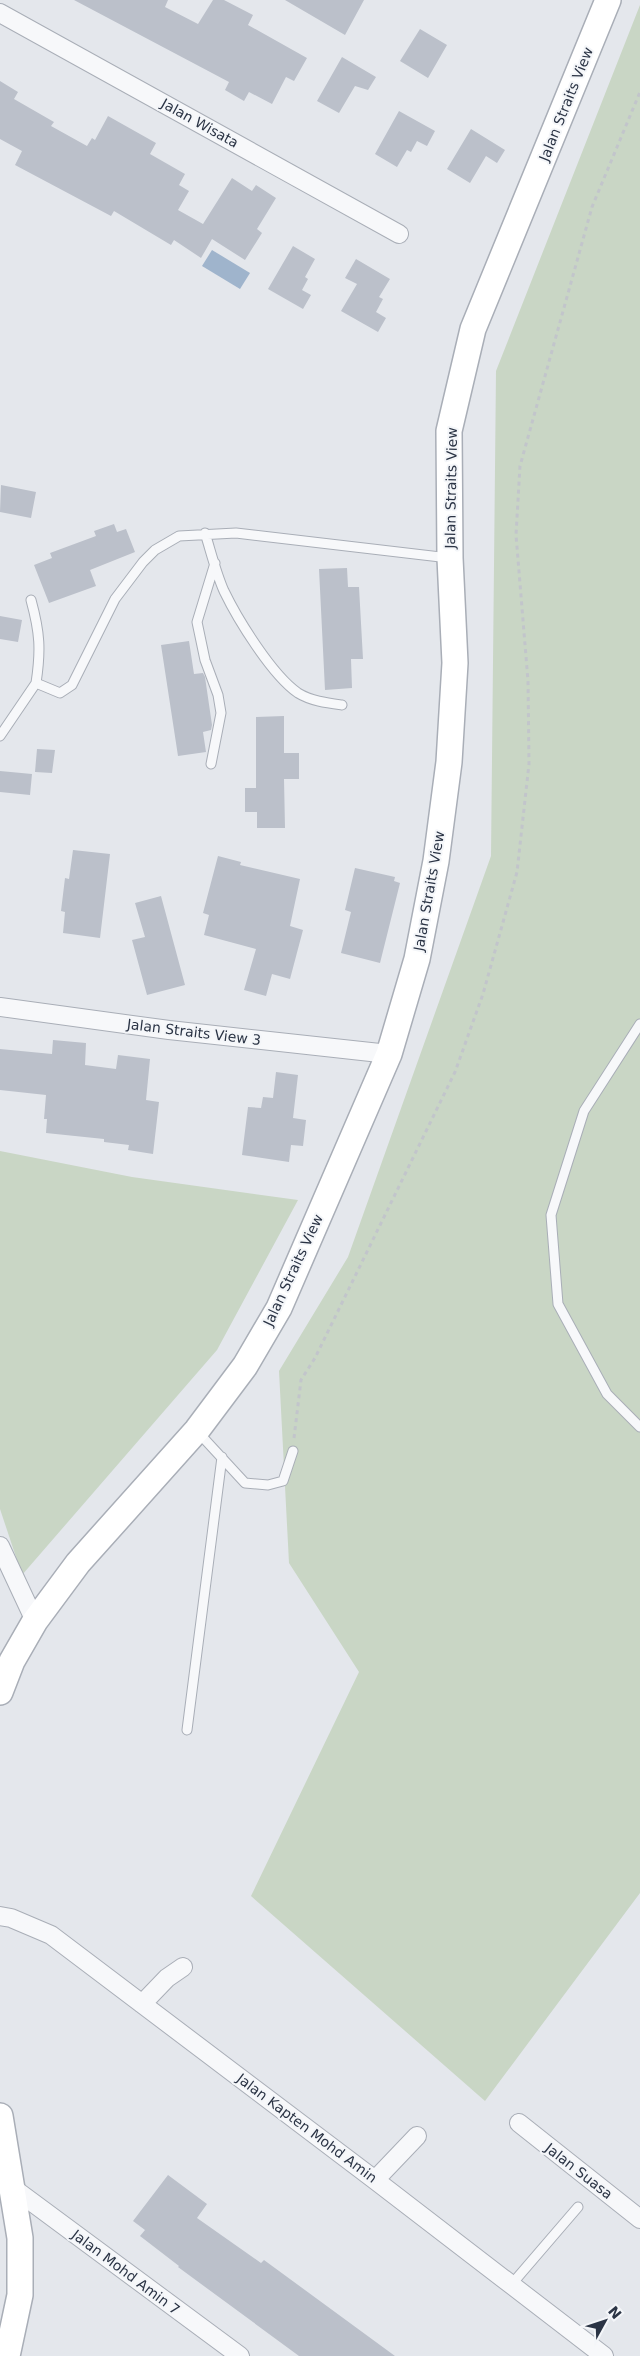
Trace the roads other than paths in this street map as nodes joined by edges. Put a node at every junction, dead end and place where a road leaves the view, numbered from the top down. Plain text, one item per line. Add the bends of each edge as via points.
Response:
1 (608, 0) edge
2 (0, 13) edge
3 (399, 234) dead end
4 (205, 533) junction
5 (450, 558) junction
6 (215, 562) junction
7 (31, 600) dead end
8 (36, 683) junction
9 (342, 705) dead end
10 (0, 736) edge
11 (211, 764) dead end
12 (0, 1007) edge
13 (640, 1024) edge
14 (388, 1054) junction
15 (640, 1427) edge
16 (197, 1430) junction
17 (293, 1451) road end
18 (222, 1457) junction
19 (0, 1546) edge
20 (36, 1621) junction
21 (0, 1692) edge
22 (187, 1730) dead end
23 (0, 1916) edge
24 (183, 1966) dead end
25 (142, 2004) junction
26 (0, 2116) edge
27 (519, 2123) dead end
28 (418, 2136) dead end
29 (375, 2180) junction
30 (12, 2188) junction
31 (578, 2207) dead end
32 (640, 2219) edge
33 (512, 2285) junction
34 (7, 2356) edge
35 (240, 2356) edge
36 (604, 2356) edge

1 - 5 street, Jalan Straits View via 473,330 449,431
2 - 3 street, Jalan Wisata
4 - 5 lane via 236,533
4 - 6 lane
4 - 8 lane via 179,536 155,550 143,562 115,600 72,685 60,693
5 - 14 street, Jalan Straits View via 455,663 449,762 436,861 416,959
6 - 9 lane via 224,591 265,658 281,677 299,693 321,702
6 - 11 lane via 197,622 222,713
7 - 8 lane via 40,635
8 - 10 lane
12 - 14 street, Jalan Straits View 3 via 169,1030
13 - 15 lane via 584,1111 551,1215 558,1304 607,1394
14 - 16 street, Jalan Straits View via 279,1308 245,1366
16 - 18 lane
16 - 20 street, Jalan Straits View via 78,1563
17 - 18 lane via 283,1481 268,1485 245,1483
18 - 22 lane
19 - 20 street
20 - 21 street, Jalan Straits View via 12,1662
23 - 25 street, Jalan Kapten Mohd Amin via 51,1935
24 - 25 street
25 - 29 street, Jalan Kapten Mohd Amin
26 - 30 street
27 - 32 street, Jalan Suasa
28 - 29 street
29 - 33 street, Jalan Kapten Mohd Amin
30 - 34 street via 20,2238 20,2295
30 - 35 street, Jalan Mohd Amin 7
31 - 33 lane
33 - 36 street, Jalan Kapten Mohd Amin

